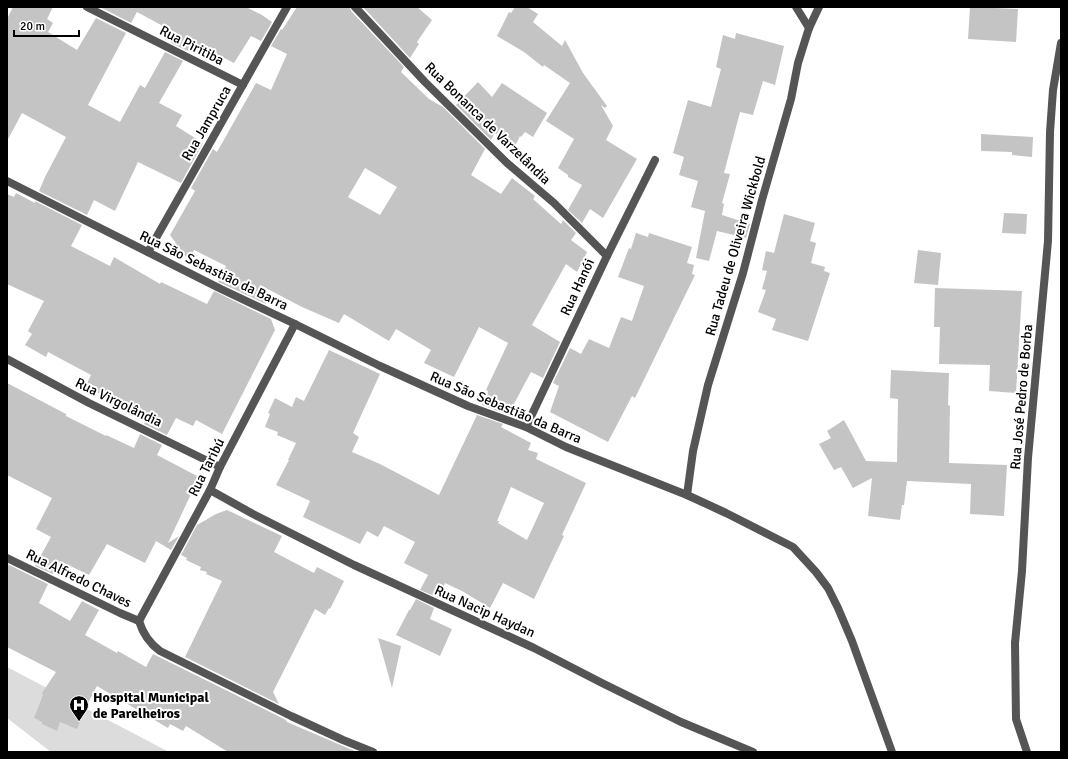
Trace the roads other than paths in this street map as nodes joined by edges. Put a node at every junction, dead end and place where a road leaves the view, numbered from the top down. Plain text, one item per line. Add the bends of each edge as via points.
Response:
1 (88, 7) edge
2 (287, 7) edge
3 (354, 7) edge
4 (796, 7) edge
5 (819, 7) edge
6 (809, 28) junction
7 (1061, 43) edge
8 (243, 85) junction
9 (655, 160) dead end
10 (7, 181) edge
11 (148, 252) junction
12 (606, 256) junction
13 (295, 324) junction
14 (7, 360) edge
15 (526, 427) junction
16 (220, 467) junction
17 (210, 490) junction
18 (687, 495) junction
19 (7, 558) edge
20 (139, 622) junction
21 (373, 752) edge
22 (753, 752) edge
23 (892, 752) edge
24 (1027, 752) edge

1 - 8 street, Rua Piritiba
2 - 8 street, Rua Jampruca
3 - 12 street, Rua Bonanca de Varzelândia via 425,82
4 - 6 street
5 - 6 street, Rua Tadeu de Oliveira Wickbold
6 - 18 street, Rua Tadeu de Oliveira Wickbold via 743,273 708,385 693,451
7 - 24 street, Rua José Pedro de Borba via 1053,90 1048,241 1014,642 1016,719
8 - 11 street, Rua Jampruca
9 - 12 street, Rua Hanói
10 - 11 street, Rua São Sebastião da Barra
11 - 13 street, Rua São Sebastião da Barra
12 - 15 street, Rua Hanói
13 - 15 street, Rua São Sebastião da Barra via 468,406
13 - 16 street, Rua Taribú
14 - 16 street, Rua Virgolândia
15 - 18 street, Rua São Sebastião da Barra via 573,450
16 - 17 street, Rua Taribú
17 - 20 street, Rua Taribú
17 - 22 street, Rua Nacip Haydan via 354,565 534,648 681,722
18 - 23 street, Rua São Sebastião da Barra via 793,547 816,572 828,588 852,641
19 - 20 street, Rua Alfredo Chaves
20 - 21 street via 151,645 160,651 291,716

